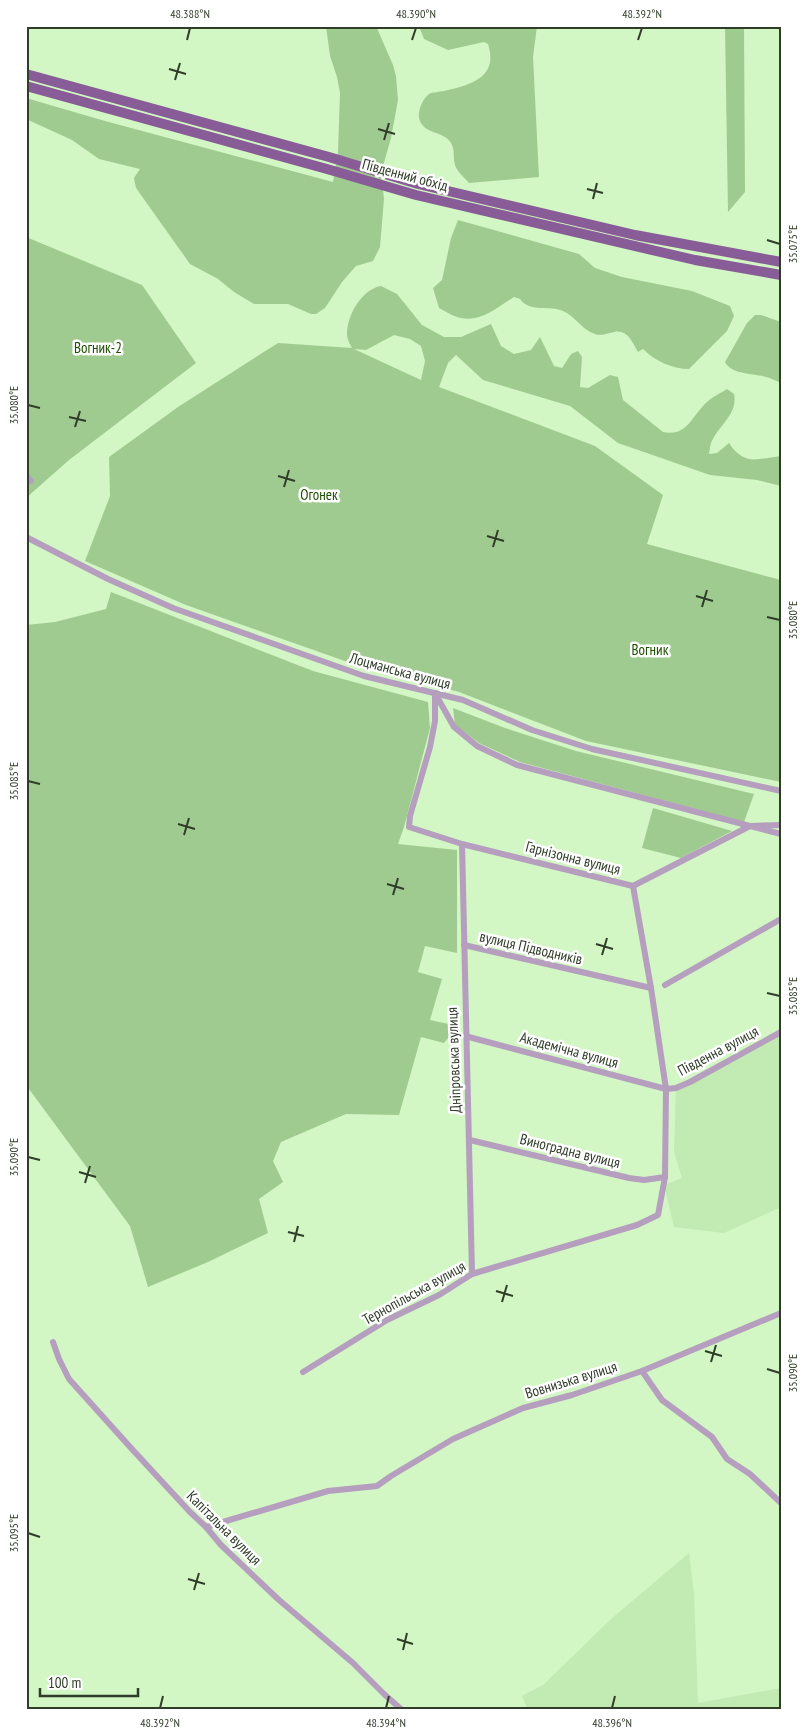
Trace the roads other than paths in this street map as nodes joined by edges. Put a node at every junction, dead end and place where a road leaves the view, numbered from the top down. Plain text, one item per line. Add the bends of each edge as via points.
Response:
1 (26, 74) edge
2 (26, 86) edge
3 (781, 262) edge
4 (781, 275) edge
5 (26, 475) edge
6 (31, 481) dead end
7 (26, 537) edge
8 (435, 693) junction
9 (781, 791) edge
10 (781, 825) edge
11 (750, 826) junction
12 (781, 834) edge
13 (462, 844) junction
14 (632, 886) junction
15 (781, 919) edge
16 (464, 946) junction
17 (665, 985) dead end
18 (651, 988) junction
19 (781, 1032) edge
20 (465, 1036) junction
21 (666, 1089) junction
22 (470, 1140) junction
23 (664, 1177) junction
24 (472, 1274) junction
25 (781, 1314) edge
26 (53, 1342) dead end
27 (303, 1372) dead end
28 (642, 1372) junction
29 (781, 1503) edge
30 (206, 1527) junction
31 (402, 1710) edge

1 - 3 main road, Південний обхід via 418,184 636,235
2 - 4 main road, Південний обхід via 416,195 676,256
5 - 6 street
7 - 8 street, Лоцманська вулиця via 173,608 364,676
8 - 9 street, Лоцманська вулиця via 463,700 532,730 592,749
8 - 11 street via 454,727 477,746 517,765
8 - 13 street, Гарнізонна вулиця via 430,747 409,827
10 - 11 street
11 - 12 street
11 - 14 street, Гарнізонна вулиця
13 - 14 street, Гарнізонна вулиця
13 - 16 street, Дніпровська вулиця
14 - 18 street
15 - 17 street
16 - 18 street, вулиця Підводників
16 - 20 street, Дніпровська вулиця
18 - 21 street
19 - 21 street, Південна вулиця via 690,1082
20 - 21 street, Академічна вулиця
20 - 22 street, Дніпровська вулиця
21 - 23 street
22 - 23 street, Виноградна вулиця via 629,1178
22 - 24 street, Дніпровська вулиця
23 - 24 street, Тернопільська вулиця via 658,1214 637,1225
24 - 27 street, Тернопільська вулиця via 439,1295 387,1320
25 - 28 street, Вовнизька вулиця
26 - 30 street, Капітальна вулиця via 69,1379
28 - 29 street via 662,1400 712,1437 727,1459 756,1479
28 - 30 street, Вовнизька вулиця via 523,1408 453,1439 378,1486 328,1491
30 - 31 street, Капітальна вулиця via 279,1600

